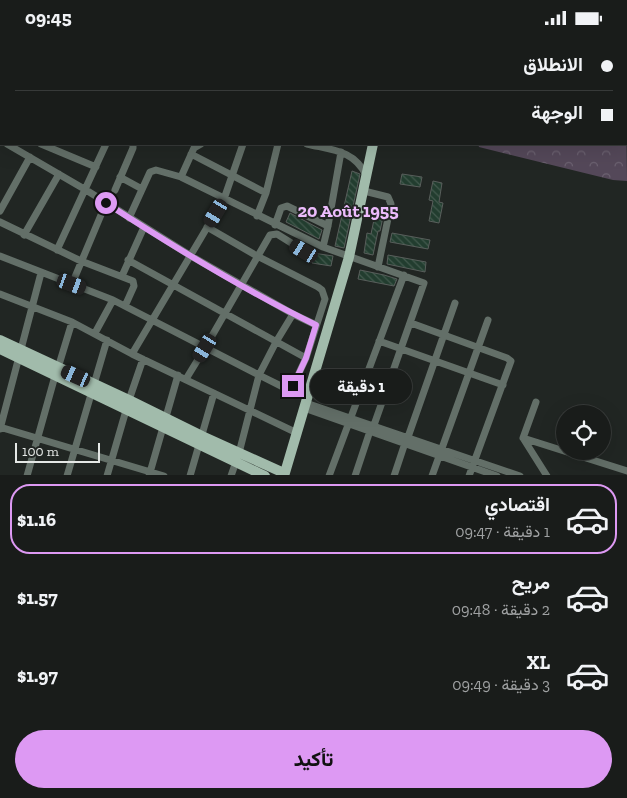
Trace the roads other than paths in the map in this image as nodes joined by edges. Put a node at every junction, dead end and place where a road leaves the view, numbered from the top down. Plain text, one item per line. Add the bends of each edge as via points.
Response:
1 (9, 145) edge
2 (43, 145) edge
3 (106, 145) edge
4 (133, 145) edge
5 (198, 145) edge
6 (243, 145) edge
7 (278, 145) edge
8 (312, 145) edge
9 (373, 145) edge
10 (342, 152) junction
11 (191, 154) junction
12 (30, 157) junction
13 (96, 167) junction
14 (368, 173) junction
15 (59, 174) junction
16 (233, 176) junction
17 (120, 177) junction
18 (181, 177) junction
19 (142, 189) junction
20 (86, 190) junction
21 (115, 190) dead end
22 (364, 191) junction
23 (266, 193) junction
24 (224, 199) junction
25 (106, 203) junction
26 (0, 211) edge
27 (257, 216) junction
28 (129, 217) junction
29 (0, 222) edge
30 (275, 225) junction
31 (328, 226) junction
32 (144, 227) junction
33 (207, 227) junction
34 (24, 235) junction
35 (322, 247) junction
36 (57, 250) junction
37 (304, 251) dead end
38 (0, 256) edge
39 (191, 256) junction
40 (257, 256) junction
41 (349, 257) junction
42 (128, 260) junction
43 (81, 261) junction
44 (378, 267) junction
45 (41, 273) junction
46 (404, 275) junction
47 (122, 276) junction
48 (72, 284) junction
49 (174, 285) junction
50 (242, 285) junction
51 (0, 294) edge
52 (113, 300) junction
53 (455, 303) dead end
54 (125, 306) junction
55 (32, 307) junction
56 (226, 313) junction
57 (294, 313) junction
58 (488, 320) dead end
59 (152, 321) junction
60 (72, 322) junction
61 (411, 323) junction
62 (316, 325) junction
63 (95, 333) junction
64 (443, 335) junction
65 (0, 340) edge
66 (107, 341) junction
67 (379, 341) junction
68 (276, 342) junction
69 (205, 348) junction
70 (402, 348) junction
71 (478, 348) junction
72 (0, 349) edge
73 (132, 354) junction
74 (20, 355) junction
75 (306, 358) junction
76 (143, 359) junction
77 (434, 360) junction
78 (56, 372) junction
79 (469, 372) junction
80 (178, 375) junction
81 (259, 375) junction
82 (186, 379) junction
83 (503, 385) junction
84 (93, 389) junction
85 (214, 393) junction
86 (536, 402) dead end
87 (128, 404) junction
88 (305, 406) junction
89 (249, 409) junction
90 (350, 421) junction
91 (164, 422) junction
92 (0, 428) edge
93 (372, 428) junction
94 (297, 433) junction
95 (38, 438) junction
96 (523, 438) junction
97 (407, 440) junction
98 (200, 441) junction
99 (74, 449) junction
100 (440, 452) junction
101 (237, 458) junction
102 (111, 460) junction
103 (474, 464) junction
104 (627, 471) edge
105 (150, 473) edge
106 (284, 474) edge
107 (27, 475) edge
108 (67, 475) edge
109 (107, 475) edge
110 (164, 475) edge
111 (190, 475) edge
112 (231, 475) edge
113 (265, 475) edge
114 (329, 475) edge
115 (355, 475) edge
116 (394, 475) edge
117 (432, 475) edge
118 (470, 475) edge
119 (497, 475) edge
120 (520, 475) edge
121 (547, 475) edge

1 - 12 street
2 - 13 street
3 - 13 street
4 - 17 street
5 - 11 street
6 - 16 street
7 - 23 street
8 - 10 street
9 - 14 main road
10 - 14 street via 353,157
10 - 31 street
11 - 16 street
11 - 18 street
12 - 15 street
12 - 26 street
13 - 20 street
14 - 22 main road
15 - 20 street
15 - 34 street
16 - 23 street
16 - 24 street
17 - 19 street
17 - 21 street
18 - 19 street via 152,170
18 - 24 street
19 - 28 street
20 - 25 street
20 - 36 street
22 - 41 main road
22 - 44 street via 388,197 391,204
23 - 27 street
24 - 27 street
24 - 33 street
25 - 28 street
25 - 43 street
27 - 30 street
28 - 32 street
29 - 34 street
30 - 31 street via 281,208 287,206
30 - 35 street
31 - 35 street
32 - 39 street
32 - 42 street
33 - 39 street
33 - 40 street
34 - 36 street
35 - 41 street
36 - 43 street
37 - 40 street via 272,233
38 - 45 street
39 - 49 street
39 - 50 street
40 - 50 street
40 - 62 street via 322,290 324,299
41 - 44 street
41 - 88 main road
42 - 47 street
42 - 49 street
43 - 47 street
43 - 48 street
44 - 46 street
45 - 48 street
45 - 55 street
46 - 61 street via 424,283
46 - 67 street
47 - 54 street via 135,284
48 - 52 street
49 - 56 street
49 - 59 street
50 - 56 street
50 - 57 street
51 - 55 street
52 - 54 street
52 - 63 street
53 - 64 street
54 - 59 street
55 - 60 street
55 - 74 street
56 - 68 street
56 - 69 street
57 - 62 street
57 - 68 street
58 - 71 street
59 - 69 street
59 - 73 street
60 - 63 street
60 - 78 street
61 - 64 street
61 - 70 street
62 - 75 street
63 - 66 street
64 - 71 street
64 - 77 street
65 - 74 main road
66 - 73 street
66 - 84 street
67 - 70 street
67 - 90 street
68 - 75 street
68 - 81 street
69 - 81 street
69 - 82 street
70 - 77 street
70 - 93 street
71 - 79 street
71 - 83 street via 511,361
72 - 74 main road
73 - 76 street
74 - 78 main road
74 - 92 street
75 - 81 street via 290,387 285,388
76 - 80 street
76 - 87 street
77 - 79 street
77 - 97 street
78 - 84 main road
78 - 95 street
79 - 83 street
79 - 100 street
80 - 82 street
80 - 91 street
81 - 89 street
82 - 85 street
83 - 103 street
84 - 87 main road
84 - 99 street
85 - 89 street
85 - 98 street
86 - 96 street
87 - 91 main road
87 - 102 street
88 - 90 street
88 - 94 main road
89 - 94 street
89 - 101 street
90 - 93 street
90 - 114 street
91 - 98 main road
91 - 105 street
92 - 95 street
93 - 97 street
93 - 115 street
94 - 106 main road
95 - 99 street
95 - 107 street
96 - 104 street
96 - 121 street
97 - 100 street
97 - 116 street
98 - 101 main road
98 - 111 street
99 - 102 street
99 - 108 street
100 - 103 street
100 - 117 street
101 - 106 main road
101 - 112 street
101 - 113 main road
102 - 105 street
102 - 109 street
103 - 118 street
103 - 119 street
103 - 120 street
105 - 110 street

